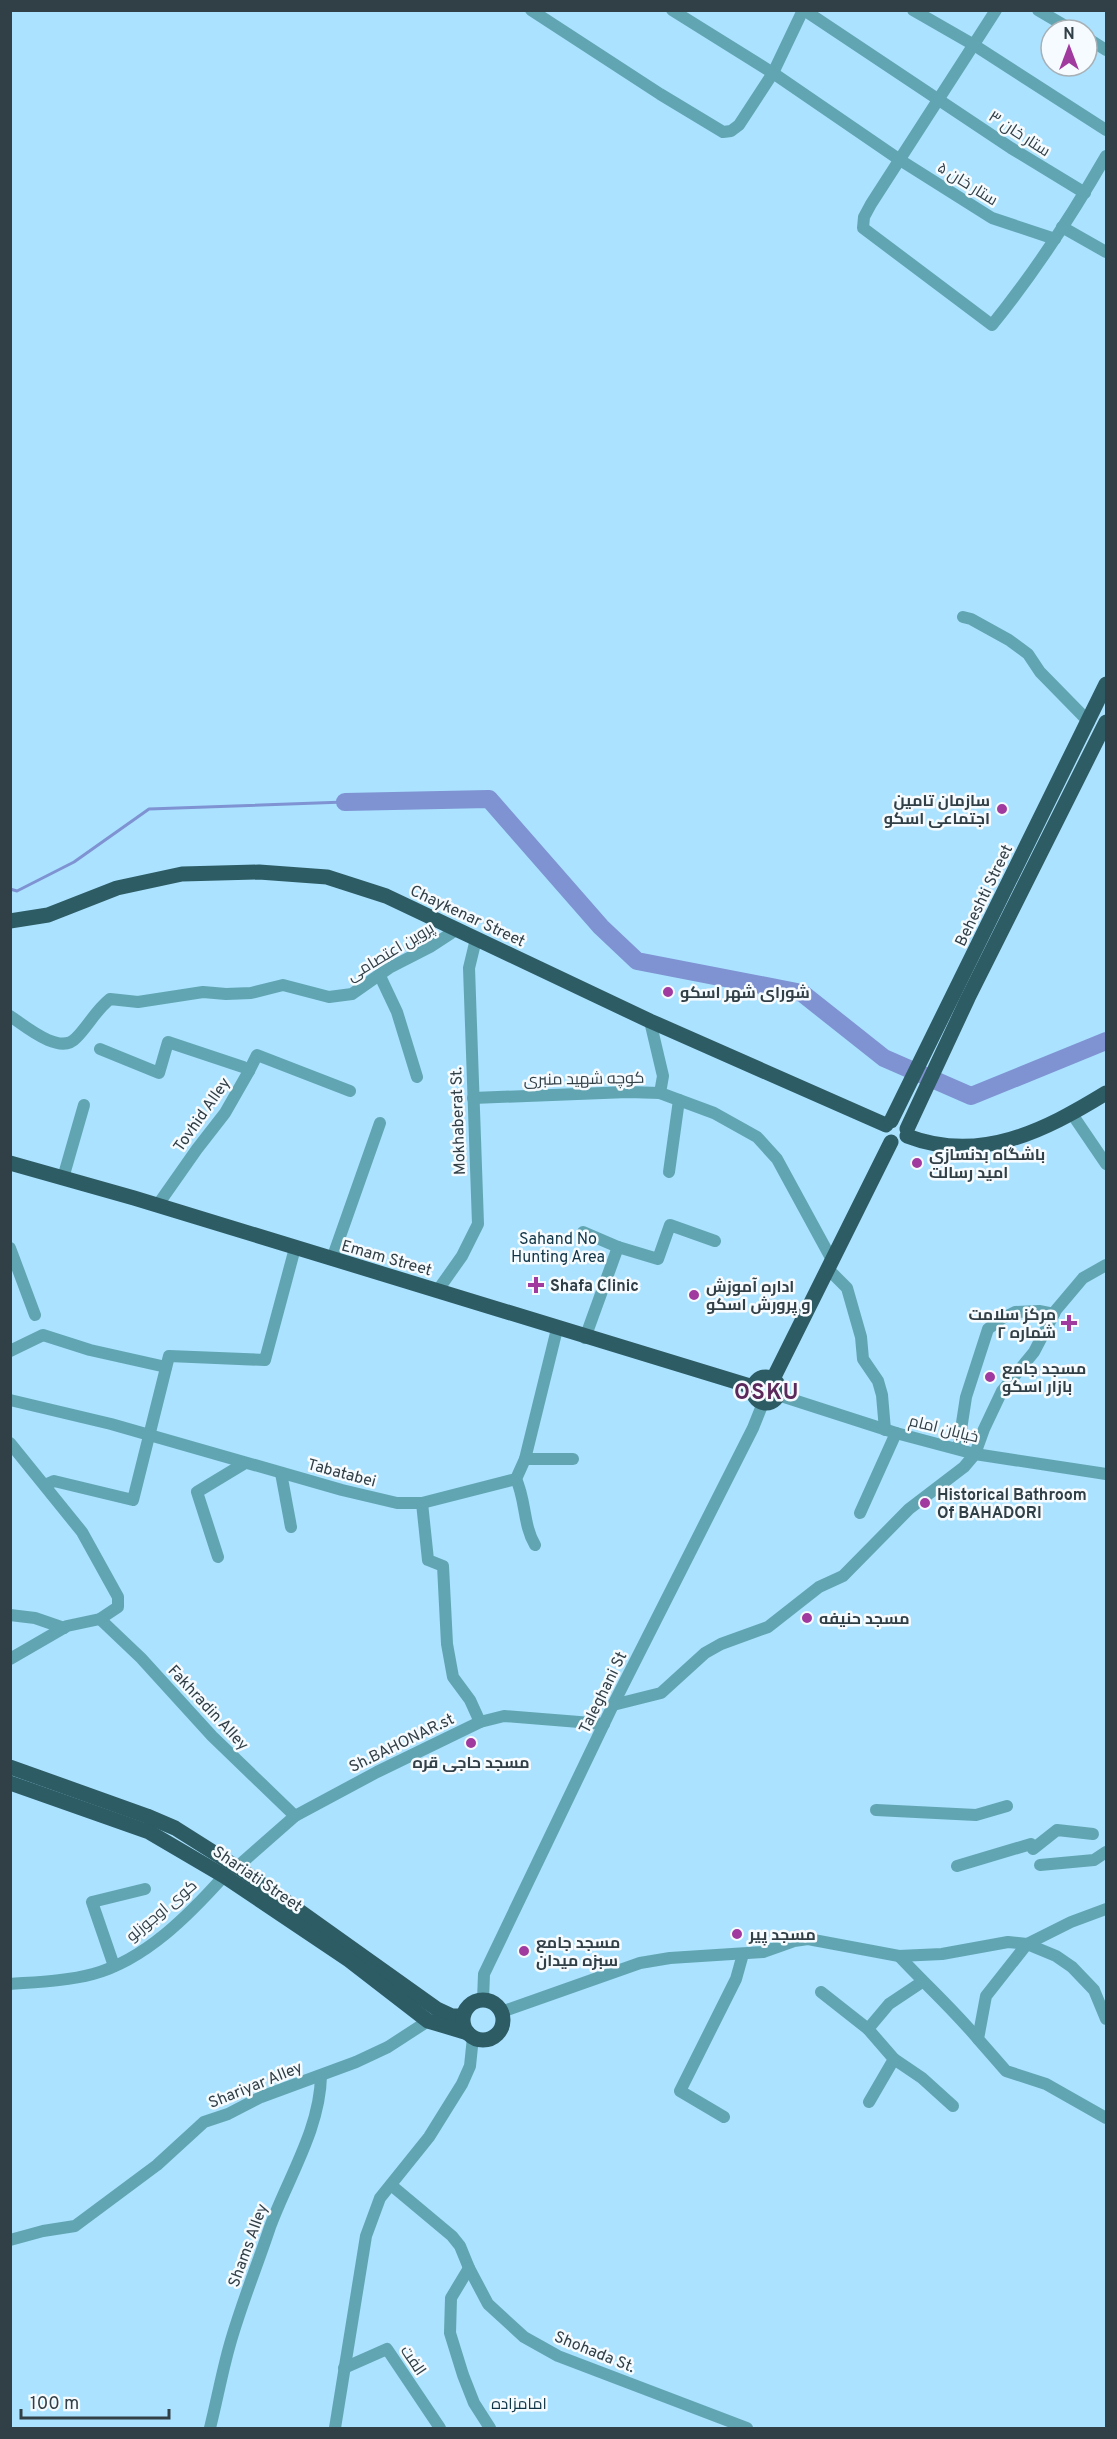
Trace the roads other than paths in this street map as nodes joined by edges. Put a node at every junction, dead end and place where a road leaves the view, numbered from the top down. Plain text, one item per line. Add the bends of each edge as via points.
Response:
1 (531, 10) edge
2 (672, 10) edge
3 (803, 10) edge
4 (913, 10) edge
5 (996, 10) edge
6 (1038, 10) edge
7 (1052, 18) edge
8 (974, 45) junction
9 (773, 73) junction
10 (939, 99) junction
11 (1107, 130) edge
12 (1107, 156) edge
13 (900, 160) junction
14 (1103, 171) edge
15 (1085, 193) junction
16 (1062, 228) junction
17 (1055, 239) junction
18 (1107, 252) edge
19 (963, 617) dead end
20 (1107, 684) edge
21 (1089, 722) junction
22 (1105, 732) edge
23 (10, 921) edge
24 (456, 930) junction
25 (476, 939) junction
26 (380, 976) junction
27 (10, 1016) edge
28 (650, 1021) junction
29 (100, 1049) dead end
30 (249, 1071) junction
31 (417, 1077) dead end
32 (350, 1091) dead end
33 (660, 1093) junction
34 (1107, 1093) edge
35 (473, 1098) junction
36 (679, 1100) junction
37 (84, 1106) dead end
38 (1072, 1114) junction
39 (380, 1123) dead end
40 (888, 1123) junction
41 (907, 1133) junction
42 (891, 1142) junction
43 (10, 1163) edge
44 (1107, 1164) edge
45 (669, 1172) dead end
46 (63, 1178) junction
47 (157, 1206) junction
48 (583, 1232) dead end
49 (715, 1241) dead end
50 (618, 1246) junction
51 (10, 1248) edge
52 (295, 1248) junction
53 (332, 1259) junction
54 (830, 1264) junction
55 (1107, 1265) edge
56 (438, 1290) junction
57 (1054, 1314) junction
58 (35, 1315) dead end
59 (557, 1329) junction
60 (585, 1338) junction
61 (10, 1351) edge
62 (168, 1362) junction
63 (773, 1379) junction
64 (753, 1387) junction
65 (778, 1395) junction
66 (10, 1400) edge
67 (763, 1403) junction
68 (891, 1432) junction
69 (149, 1435) junction
70 (10, 1443) edge
71 (958, 1449) junction
72 (975, 1454) junction
73 (525, 1459) junction
74 (573, 1459) dead end
75 (246, 1463) junction
76 (281, 1473) junction
77 (1107, 1474) edge
78 (516, 1479) junction
79 (45, 1485) junction
80 (422, 1503) junction
81 (860, 1513) dead end
82 (291, 1527) dead end
83 (535, 1545) dead end
84 (218, 1557) dead end
85 (10, 1615) edge
86 (100, 1619) junction
87 (64, 1628) junction
88 (10, 1659) edge
89 (613, 1705) junction
90 (480, 1722) junction
91 (604, 1724) junction
92 (10, 1767) edge
93 (20, 1781) edge
94 (1007, 1806) dead end
95 (876, 1810) dead end
96 (295, 1816) junction
97 (1093, 1834) dead end
98 (1107, 1852) edge
99 (1040, 1865) dead end
100 (957, 1866) dead end
101 (237, 1867) junction
102 (224, 1876) junction
103 (145, 1889) dead end
104 (1107, 1909) edge
105 (1027, 1944) junction
106 (743, 1954) junction
107 (900, 1956) junction
108 (114, 1966) junction
109 (922, 1982) junction
110 (10, 1984) edge
111 (821, 1992) dead end
112 (483, 2000) junction
113 (501, 2012) junction
114 (464, 2016) junction
115 (1107, 2019) edge
116 (428, 2021) junction
117 (868, 2029) junction
118 (470, 2035) junction
119 (978, 2039) junction
120 (894, 2060) junction
121 (321, 2076) junction
122 (868, 2102) dead end
123 (953, 2106) dead end
124 (724, 2117) dead end
125 (1107, 2118) edge
126 (391, 2185) junction
127 (10, 2240) edge
128 (469, 2268) junction
129 (344, 2368) junction
130 (740, 2427) edge
131 (210, 2428) edge
132 (335, 2428) edge
133 (441, 2428) edge
134 (490, 2428) edge

1 - 9 street via 723,132 739,125
2 - 9 street, ستار خان ۵
3 - 9 street
3 - 10 street, ستار خان ۳
4 - 8 street
5 - 8 street
6 - 7 street
8 - 10 street
8 - 11 street
9 - 13 street, ستار خان ۵
10 - 13 street
10 - 15 street, ستار خان ۳
12 - 14 street
13 - 17 street, ستار خان ۵ via 992,218
13 - 17 street via 864,217 863,228 992,325
14 - 15 street
15 - 16 street
16 - 17 street
16 - 18 street
19 - 21 street via 1010,640 1028,654 1040,672
20 - 21 main road, Beheshti Street
21 - 40 main road, Beheshti Street
22 - 41 main road, Beheshti Street via 968,998
23 - 24 main road, Chaykenar Street via 48,915 117,888 171,876 259,872 327,877 386,896
24 - 25 main road, Chaykenar Street
24 - 26 street, پروین اعتصامی
25 - 28 main road, Chaykenar Street
25 - 35 street, Mokhaberat St. via 469,968
26 - 27 street, پروین اعتصامی via 352,994 329,997 283,985 251,993 202,992 138,1002 110,999 100,1006 75,1040 63,1044 52,1042
26 - 31 street via 398,1012
28 - 33 street via 663,1076
28 - 40 main road, Chaykenar Street
29 - 30 street, Tovhid Alley via 159,1073 168,1042
30 - 32 street via 256,1055
30 - 47 street, Tovhid Alley via 225,1113
33 - 35 street, کوچه شهید منبری
33 - 36 street, کوچه شهید منبری
34 - 38 main road
35 - 56 street, Mokhaberat St. via 478,1224
36 - 45 street
36 - 54 street, کوچه شهید منبری via 714,1113 757,1137 777,1158
37 - 46 street
38 - 41 main road via 1006,1142 979,1147 954,1148 922,1142
38 - 44 street
39 - 53 street
40 - 41 main road via 902,1121
40 - 42 main road via 885,1136
41 - 42 main road via 902,1142
42 - 54 main road
43 - 46 main road, Emam Street
46 - 47 main road, Emam Street
47 - 52 main road, Emam Street
48 - 50 street
49 - 50 street via 670,1225 658,1259
50 - 60 street
51 - 58 street
52 - 53 main road, Emam Street
52 - 62 street via 265,1360
53 - 56 main road, Emam Street
54 - 63 main road
54 - 68 street, کوچه شهید منبری via 847,1288 863,1359 878,1382
55 - 57 street via 1083,1278
56 - 59 main road, Emam Street
57 - 71 street via 1015,1312 988,1329 966,1396
57 - 72 street via 1034,1352 1002,1391
59 - 60 main road, Emam Street
59 - 73 street
60 - 64 main road, Emam Street
61 - 62 street via 43,1335 90,1350
62 - 69 street
63 - 64 main road via 761,1378
63 - 65 main road via 779,1387
64 - 67 main road via 756,1399
65 - 67 main road via 772,1402
65 - 68 street, خیابان امام
66 - 69 street, Tabatabei
67 - 89 street, Taleghani St
68 - 71 street, خیابان امام
68 - 81 street
69 - 75 street, Tabatabei
69 - 79 street via 133,1500 54,1480
70 - 79 street
71 - 72 street, خیابان امام
72 - 77 street, خیابان امام
72 - 89 street via 903,1515 843,1576 819,1587 768,1627 705,1653 662,1693
73 - 74 street
73 - 78 street
75 - 76 street, Tabatabei
75 - 84 street via 197,1492
76 - 80 street, Tabatabei via 398,1503
76 - 82 street
78 - 80 street, Tabatabei
78 - 83 street
79 - 86 street via 82,1532 118,1598 118,1607
80 - 90 street via 428,1560 442,1566 453,1677
85 - 87 street
86 - 87 street
86 - 96 street, Fakhradin Alley via 212,1737
87 - 88 street
89 - 91 street, Taleghani St
90 - 91 street, Sh.BAHONAR.st via 504,1716
90 - 96 street, Sh.BAHONAR.st
91 - 112 street, Taleghani St via 484,1974
92 - 93 main road, Shariati Street
93 - 101 main road, Shariati Street via 165,1824
93 - 102 main road, Shariati Street via 149,1832
94 - 95 street via 976,1815
96 - 101 street, Sh.BAHONAR.st
97 - 100 street via 1057,1830 1032,1846
98 - 99 street via 1094,1860
101 - 114 main road, Shariati Street via 437,2009 452,2016
102 - 108 street, کوی اوجوزلو via 200,1903 153,1942
102 - 116 main road, Shariati Street via 349,1960
103 - 108 street via 92,1902
104 - 105 street
105 - 107 street via 1008,1942 942,1954
105 - 115 street via 1072,1967 1094,1990
105 - 119 street via 986,1996
106 - 107 street via 808,1939
106 - 113 street via 640,1963
106 - 124 street via 736,1979 680,2091
107 - 109 street
108 - 110 street, کوی اوجوزلو via 92,1974
109 - 117 street via 889,2004
109 - 119 street via 957,2013
111 - 117 street
112 - 113 main road via 494,2003
112 - 114 main road via 470,2005
113 - 118 main road via 502,2024 496,2035 485,2040
114 - 118 main road
116 - 118 main road, Shariati Street
116 - 121 street, Shariyar Alley via 388,2047
117 - 120 street
118 - 126 street via 470,2066 462,2084 429,2137
119 - 125 street via 1006,2071 1046,2084
120 - 122 street
120 - 123 street via 922,2078
121 - 127 street, Shariyar Alley via 204,2122 157,2165 75,2226
121 - 131 street, Shams Alley via 319,2102 233,2335
126 - 128 street, Shohada St. via 452,2236
126 - 129 street via 380,2198 366,2236
128 - 130 street, Shohada St. via 488,2304 524,2337 558,2356
128 - 134 street via 451,2298 450,2332 470,2394
129 - 132 street
129 - 133 street, الفت via 387,2349

